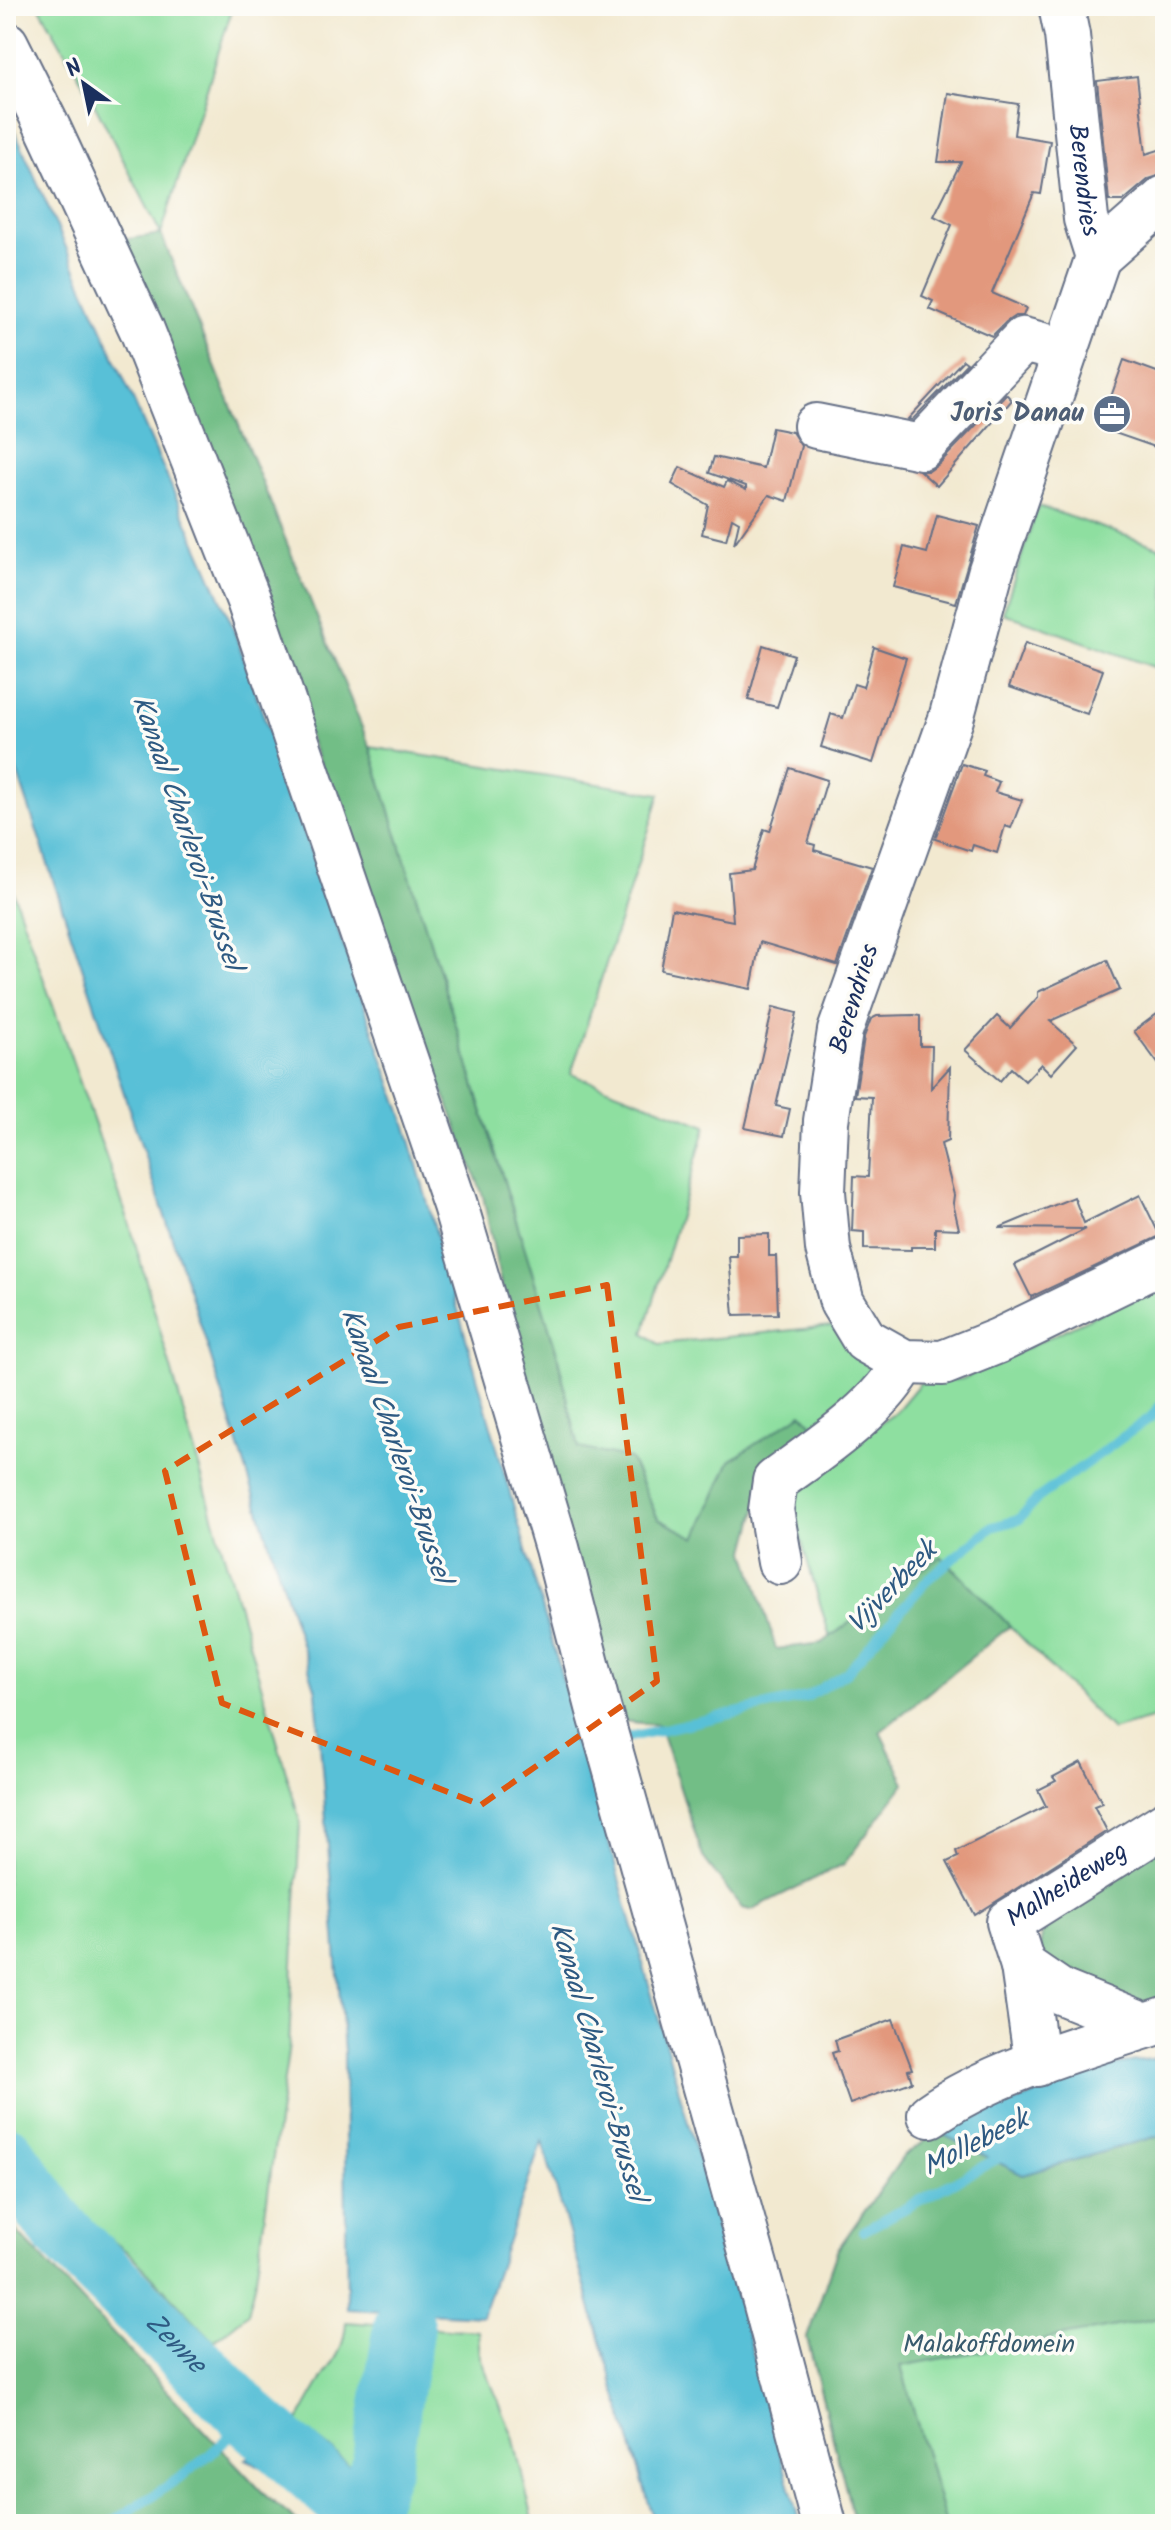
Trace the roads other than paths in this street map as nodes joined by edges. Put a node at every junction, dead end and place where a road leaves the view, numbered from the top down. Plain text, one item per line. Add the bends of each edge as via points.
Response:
1 (1061, 6) edge
2 (6, 44) edge
3 (1165, 198) edge
4 (1098, 257) junction
5 (1065, 351) junction
6 (816, 426) dead end
7 (1165, 1260) edge
8 (904, 1362) junction
9 (780, 1562) dead end
10 (1165, 1824) edge
11 (1023, 1966) junction
12 (1155, 2023) edge
13 (1037, 2064) junction
14 (930, 2115) dead end
15 (824, 2524) edge

1 - 4 street, Berendries via 1086,219
2 - 15 street via 142,330 249,601 455,1205 557,1548
3 - 4 street
4 - 5 street, Berendries
5 - 6 street via 1023,340 921,447
5 - 8 street, Berendries via 991,570 951,719 840,1031 823,1156 828,1249 842,1302 865,1340
7 - 8 street, Berendries via 943,1363
8 - 9 street via 844,1431 775,1481 771,1510
10 - 11 street, Malheideweg via 1009,1922
11 - 12 street, Malheideweg via 1061,1992
11 - 13 street, Malheideweg
12 - 13 street, Malheideweg
13 - 14 street, Malheideweg via 954,2098

